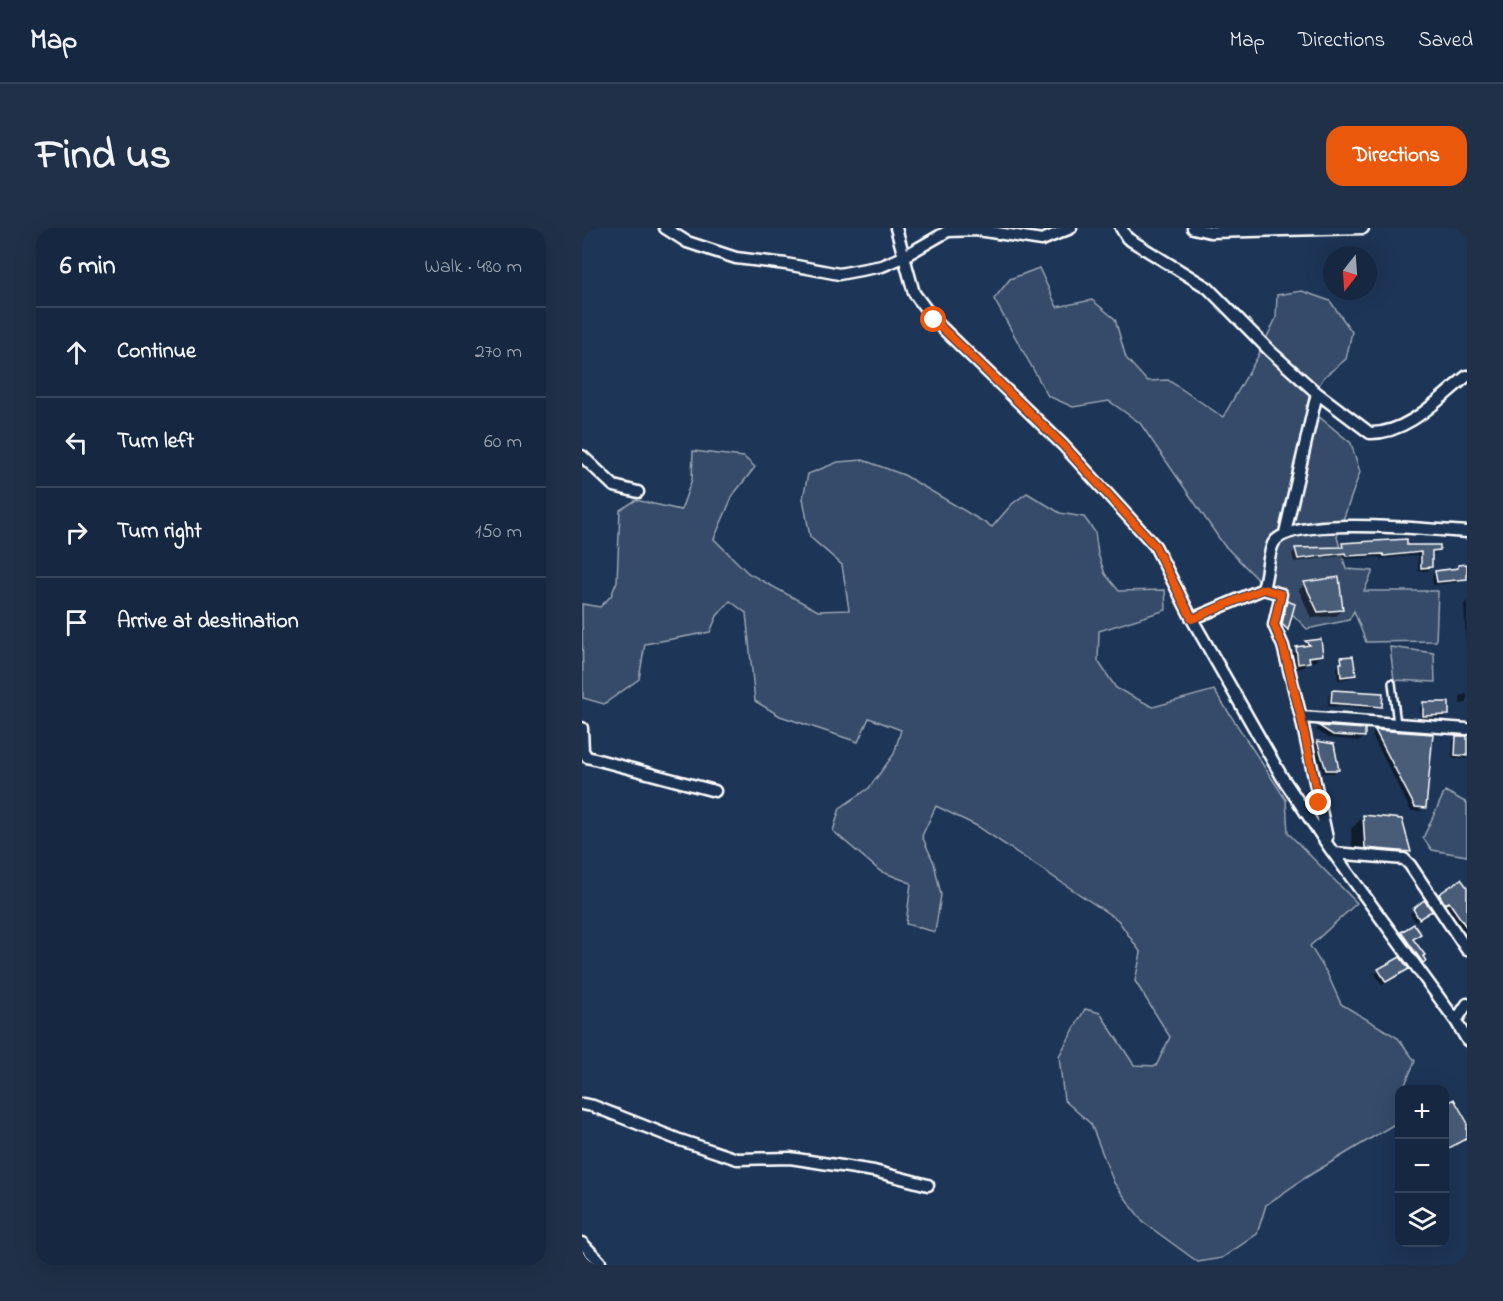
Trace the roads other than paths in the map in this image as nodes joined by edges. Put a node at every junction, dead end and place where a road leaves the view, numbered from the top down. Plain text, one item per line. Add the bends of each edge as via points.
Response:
1 (665, 228) edge
2 (896, 228) edge
3 (1071, 228) edge
4 (1121, 228) edge
5 (1193, 228) edge
6 (1363, 228) edge
7 (903, 257) junction
8 (1467, 376) edge
9 (1317, 393) junction
10 (582, 456) edge
11 (638, 492) dead end
12 (1467, 532) edge
13 (1285, 533) junction
14 (1263, 589) junction
15 (1192, 619) junction
16 (1392, 683) dead end
17 (1301, 717) junction
18 (1397, 724) junction
19 (582, 728) edge
20 (1467, 729) edge
21 (715, 791) dead end
22 (1331, 850) junction
23 (1467, 950) edge
24 (1467, 1004) edge
25 (1456, 1021) junction
26 (1467, 1040) edge
27 (582, 1104) edge
28 (927, 1185) dead end
29 (582, 1243) edge
30 (600, 1262) dead end

1 - 7 street via 687,242 736,258 839,274 882,266
2 - 7 street
3 - 7 street via 1042,240 978,230 948,231
4 - 9 street via 1127,238 1208,288
5 - 6 street via 1210,232
7 - 15 street via 914,293 934,320 1063,445 1155,546
8 - 9 street via 1412,420 1378,433 1370,433
9 - 13 street
10 - 11 street via 614,486
12 - 13 street via 1351,526
13 - 14 street via 1273,543
14 - 15 street
14 - 17 street via 1281,594 1274,625
15 - 22 street via 1282,777
16 - 18 lane
17 - 18 street
17 - 22 street
18 - 20 street
19 - 21 street via 587,757
22 - 23 street via 1404,859
22 - 25 street
24 - 25 street
25 - 26 street
27 - 28 street via 737,1160 790,1158 874,1171
29 - 30 street

